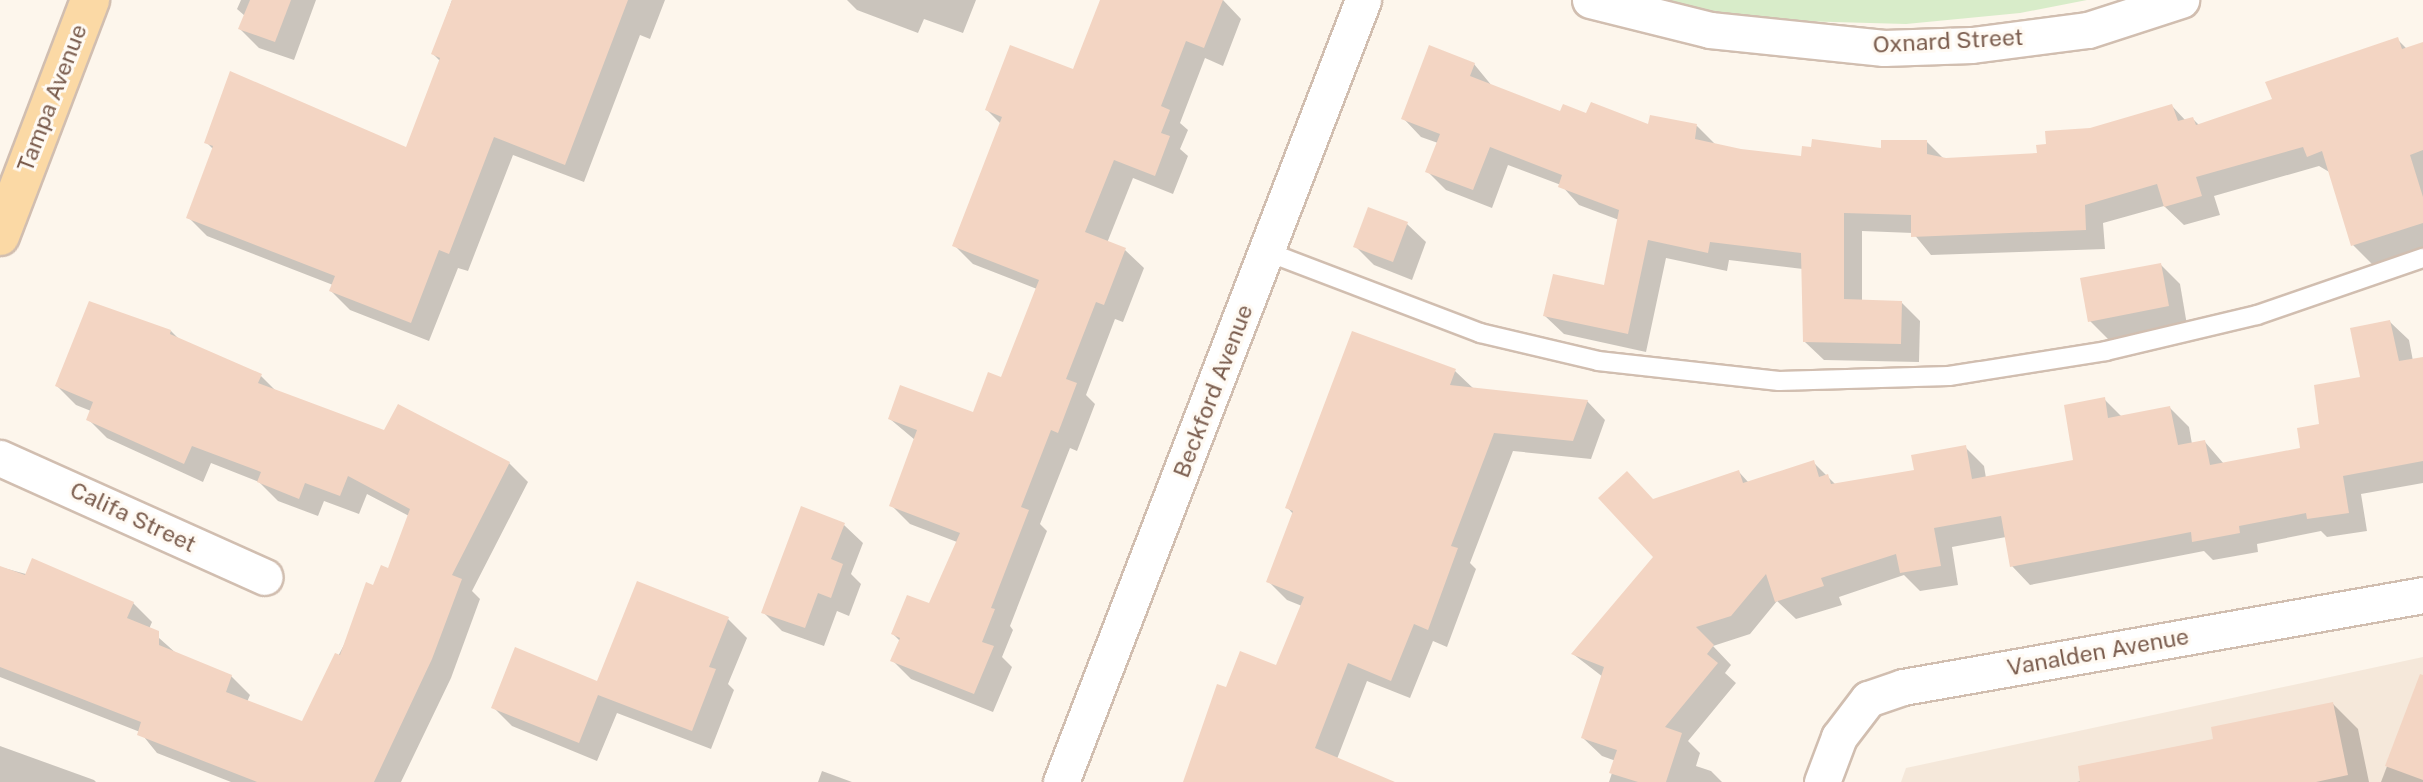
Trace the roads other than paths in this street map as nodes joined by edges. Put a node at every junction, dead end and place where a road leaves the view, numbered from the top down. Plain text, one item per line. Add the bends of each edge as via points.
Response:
1 (90, 0) edge
2 (1363, 0) edge
3 (1590, 0) edge
4 (2180, 0) edge
5 (0, 236) edge
6 (1268, 253) junction
7 (2423, 258) edge
8 (0, 457) edge
9 (265, 577) dead end
10 (2423, 594) edge
11 (1061, 782) edge
12 (1822, 782) edge

1 - 5 main road, Tampa Avenue
2 - 6 street, Beckford Avenue
3 - 4 street, Oxnard Street via 1710,30 1884,48 1972,45 2088,30
6 - 7 lane via 1480,333 1598,361 1779,381 1949,376 2106,351 2257,315
6 - 11 street, Beckford Avenue
8 - 9 street, Califa Street
10 - 12 street, Vanalden Avenue via 1903,687 1868,699 1839,737

